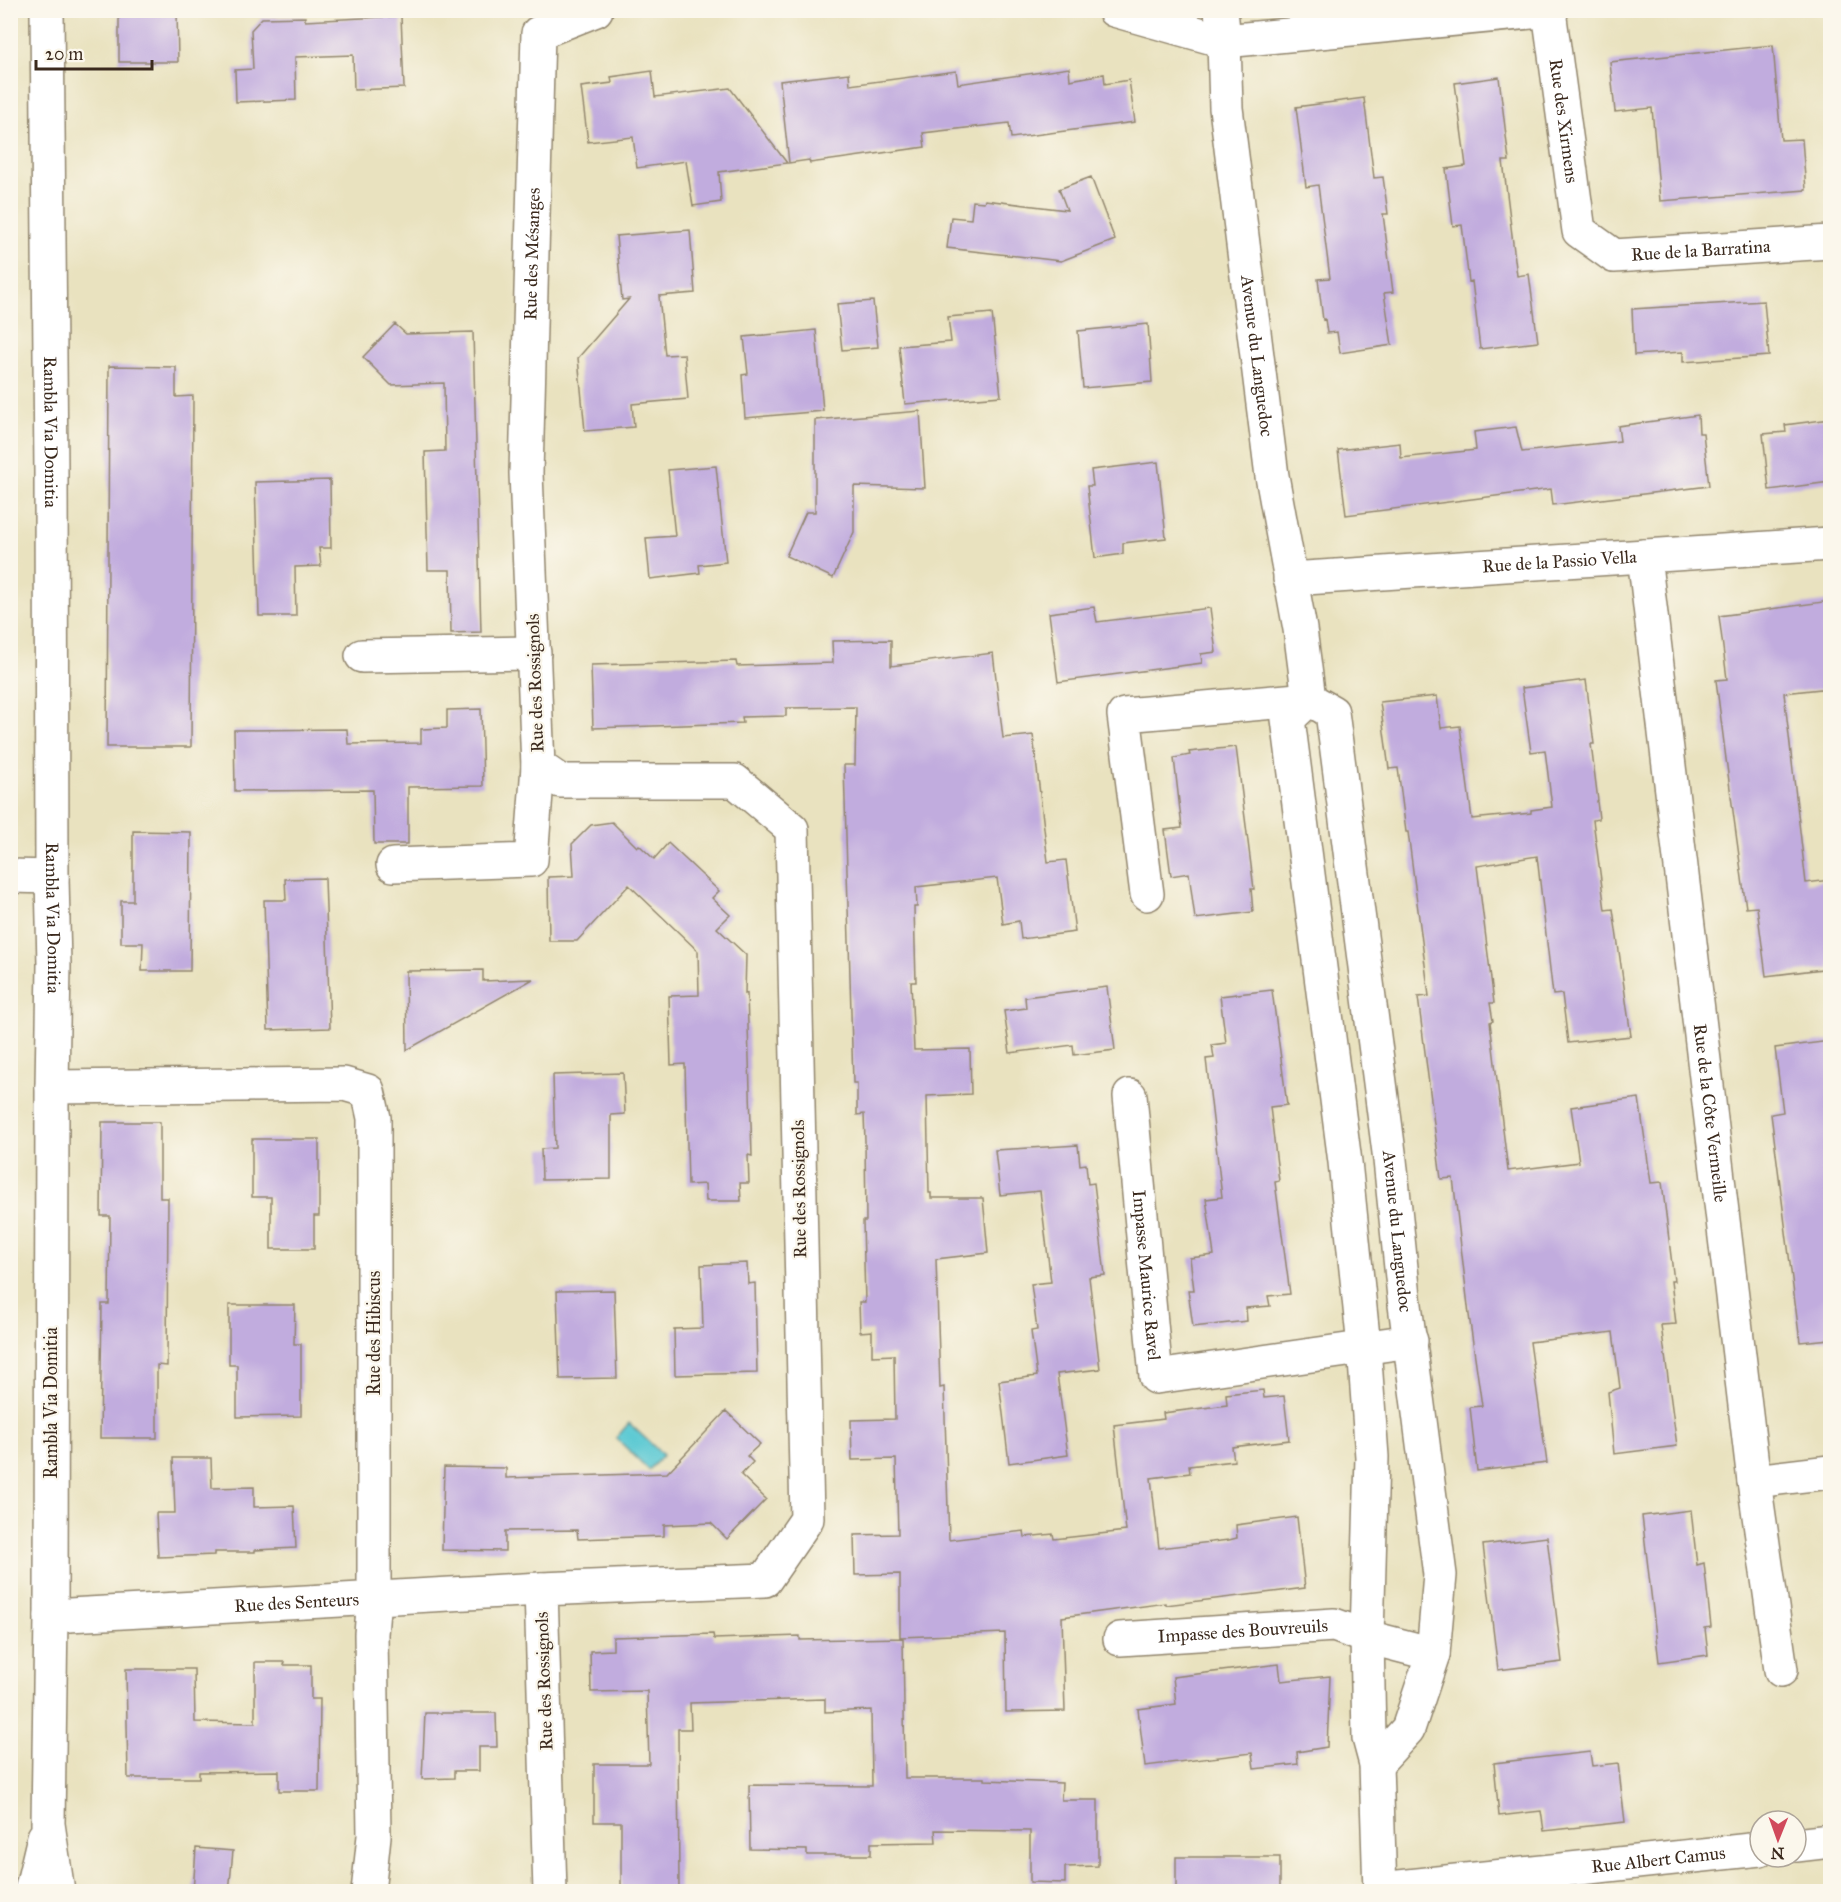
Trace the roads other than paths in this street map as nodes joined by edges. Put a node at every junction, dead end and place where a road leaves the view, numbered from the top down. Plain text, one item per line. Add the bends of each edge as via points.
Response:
1 (47, 10) edge
2 (596, 10) edge
3 (1114, 10) edge
4 (1550, 11) edge
5 (1222, 26) edge
6 (1579, 231) joint
7 (1830, 242) edge
8 (526, 473) joint
9 (1830, 544) edge
10 (1644, 556) junction
11 (1290, 579) junction
12 (534, 653) junction
13 (362, 656) dead end
14 (1309, 699) junction
15 (538, 766) junction
16 (393, 865) dead end
17 (10, 876) edge
18 (52, 876) junction
19 (1147, 894) dead end
20 (52, 1087) junction
21 (1130, 1096) dead end
22 (1411, 1341) junction
23 (1364, 1347) junction
24 (1830, 1472) edge
25 (1754, 1481) junction
26 (541, 1589) junction
27 (374, 1597) junction
28 (51, 1616) junction
29 (1367, 1637) junction
30 (1120, 1640) dead end
31 (1433, 1654) junction
32 (1781, 1670) dead end
33 (1376, 1764) junction
34 (48, 1824) junction
35 (1830, 1841) edge
36 (1808, 1844) edge
37 (1748, 1850) edge
38 (1380, 1890) edge
39 (31, 1892) edge
40 (58, 1892) edge
41 (369, 1892) edge
42 (550, 1892) edge

1 - 18 street, Rambla Via Domitia
2 - 8 street, Rue des Mésanges via 538,33
3 - 5 street
4 - 5 street
4 - 6 street, Rue des Xirmens
5 - 11 street, Avenue du Languedoc via 1226,108 1272,476
6 - 7 street, Rue de la Barratina via 1614,256
8 - 12 street, Rue des Rossignols
9 - 10 street, Rue de la Passio Vella
10 - 11 street, Rue de la Passio Vella
10 - 25 street, Rue de la Côte Vermeille
11 - 14 street, Avenue du Languedoc
12 - 13 street
12 - 15 street, Rue des Rossignols
14 - 19 street via 1124,715
14 - 22 street, Avenue du Languedoc via 1332,712
14 - 23 street via 1288,719 1345,1162
15 - 16 street via 531,860
15 - 26 street, Rue des Rossignols via 560,781 735,781 792,829 807,1519 765,1580
17 - 18 street
18 - 20 street, Rambla Via Domitia
20 - 27 street, Rue des Hibiscus via 344,1084 368,1091 374,1118
20 - 28 street, Rambla Via Domitia
21 - 23 street, Impasse Maurice Ravel via 1156,1377
22 - 23 street, Impasse Maurice Ravel
22 - 31 street, Avenue du Languedoc via 1440,1575
23 - 29 street via 1372,1457
24 - 25 street
25 - 32 street, Rue de la Côte Vermeille
26 - 27 street, Rue des Senteurs
26 - 42 street, Rue des Rossignols
27 - 28 street, Rue des Senteurs
27 - 41 street, Rue des Hibiscus via 374,1836
28 - 34 street, Rambla Via Domitia
29 - 30 street, Impasse des Bouvreuils via 1334,1625
29 - 31 street, Impasse des Bouvreuils
29 - 33 street via 1369,1738
31 - 33 street, Avenue du Languedoc via 1408,1729
33 - 38 street
34 - 39 street, Rambla Via Domitia
34 - 40 street, Rambla Via Domitia
35 - 36 street
37 - 38 street, Rue Albert Camus

